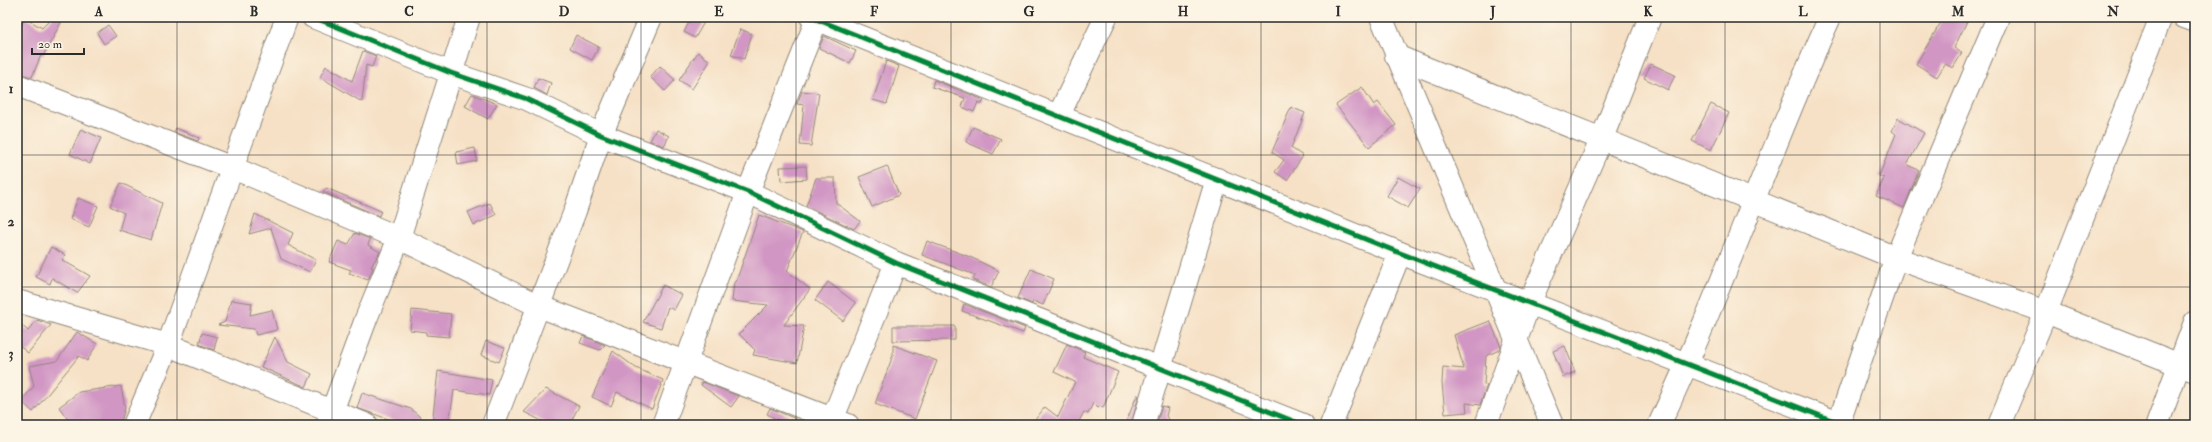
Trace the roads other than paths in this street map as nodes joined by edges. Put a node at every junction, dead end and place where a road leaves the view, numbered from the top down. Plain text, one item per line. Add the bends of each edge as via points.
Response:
1 (287, 17) edge
2 (313, 17) edge
3 (469, 17) edge
4 (650, 17) edge
5 (1106, 17) edge
6 (1381, 17) edge
7 (1650, 17) edge
8 (1830, 17) edge
9 (1998, 17) edge
10 (2161, 17) edge
11 (2184, 17) edge
12 (814, 18) edge
13 (2195, 21) edge
14 (1396, 56) junction
15 (451, 73) junction
16 (17, 85) edge
17 (1059, 116) junction
18 (602, 135) junction
19 (1602, 138) junction
20 (233, 168) junction
21 (1217, 179) junction
22 (748, 192) junction
23 (1753, 199) junction
24 (399, 238) junction
25 (1400, 253) junction
26 (1896, 258) junction
27 (896, 263) junction
28 (1495, 290) junction
29 (17, 301) edge
30 (1529, 304) junction
31 (539, 306) junction
32 (2046, 312) junction
33 (2195, 322) edge
34 (1516, 341) junction
35 (168, 345) junction
36 (686, 363) junction
37 (1688, 364) junction
38 (1161, 368) junction
39 (2187, 368) edge
40 (330, 418) edge
41 (837, 423) edge
42 (1840, 424) edge
43 (134, 425) edge
44 (366, 425) edge
45 (493, 425) edge
46 (663, 425) edge
47 (1143, 425) edge
48 (1303, 425) edge
49 (1331, 425) edge
50 (1486, 425) edge
51 (1552, 425) edge
52 (1659, 425) edge
53 (1998, 425) edge
54 (2157, 425) edge

1 - 20 street
2 - 15 street
3 - 15 street
4 - 18 street
5 - 17 street
6 - 14 street
7 - 19 street
8 - 23 street
9 - 26 street
10 - 32 street
11 - 13 street
12 - 17 street
12 - 22 street
14 - 19 street
14 - 28 street
15 - 18 street via 527,99
15 - 24 street
16 - 20 street
17 - 21 street
18 - 22 street
18 - 31 street
19 - 23 street
19 - 30 street
20 - 24 street
20 - 35 street
21 - 25 street
21 - 38 street
22 - 27 street
22 - 36 street
23 - 26 street
23 - 37 street
24 - 31 street
24 - 40 street
25 - 28 street
25 - 49 street
26 - 32 street
26 - 42 street
27 - 38 street
27 - 41 street
28 - 30 street
28 - 34 street
29 - 35 street
30 - 34 street
30 - 37 street
31 - 36 street
31 - 45 street
32 - 39 street
32 - 53 street
33 - 39 street
34 - 50 street
34 - 51 street
35 - 40 street
35 - 43 street
36 - 41 street
36 - 46 street
37 - 42 street
37 - 52 street
38 - 47 street
38 - 48 street
39 - 54 street
40 - 44 street

